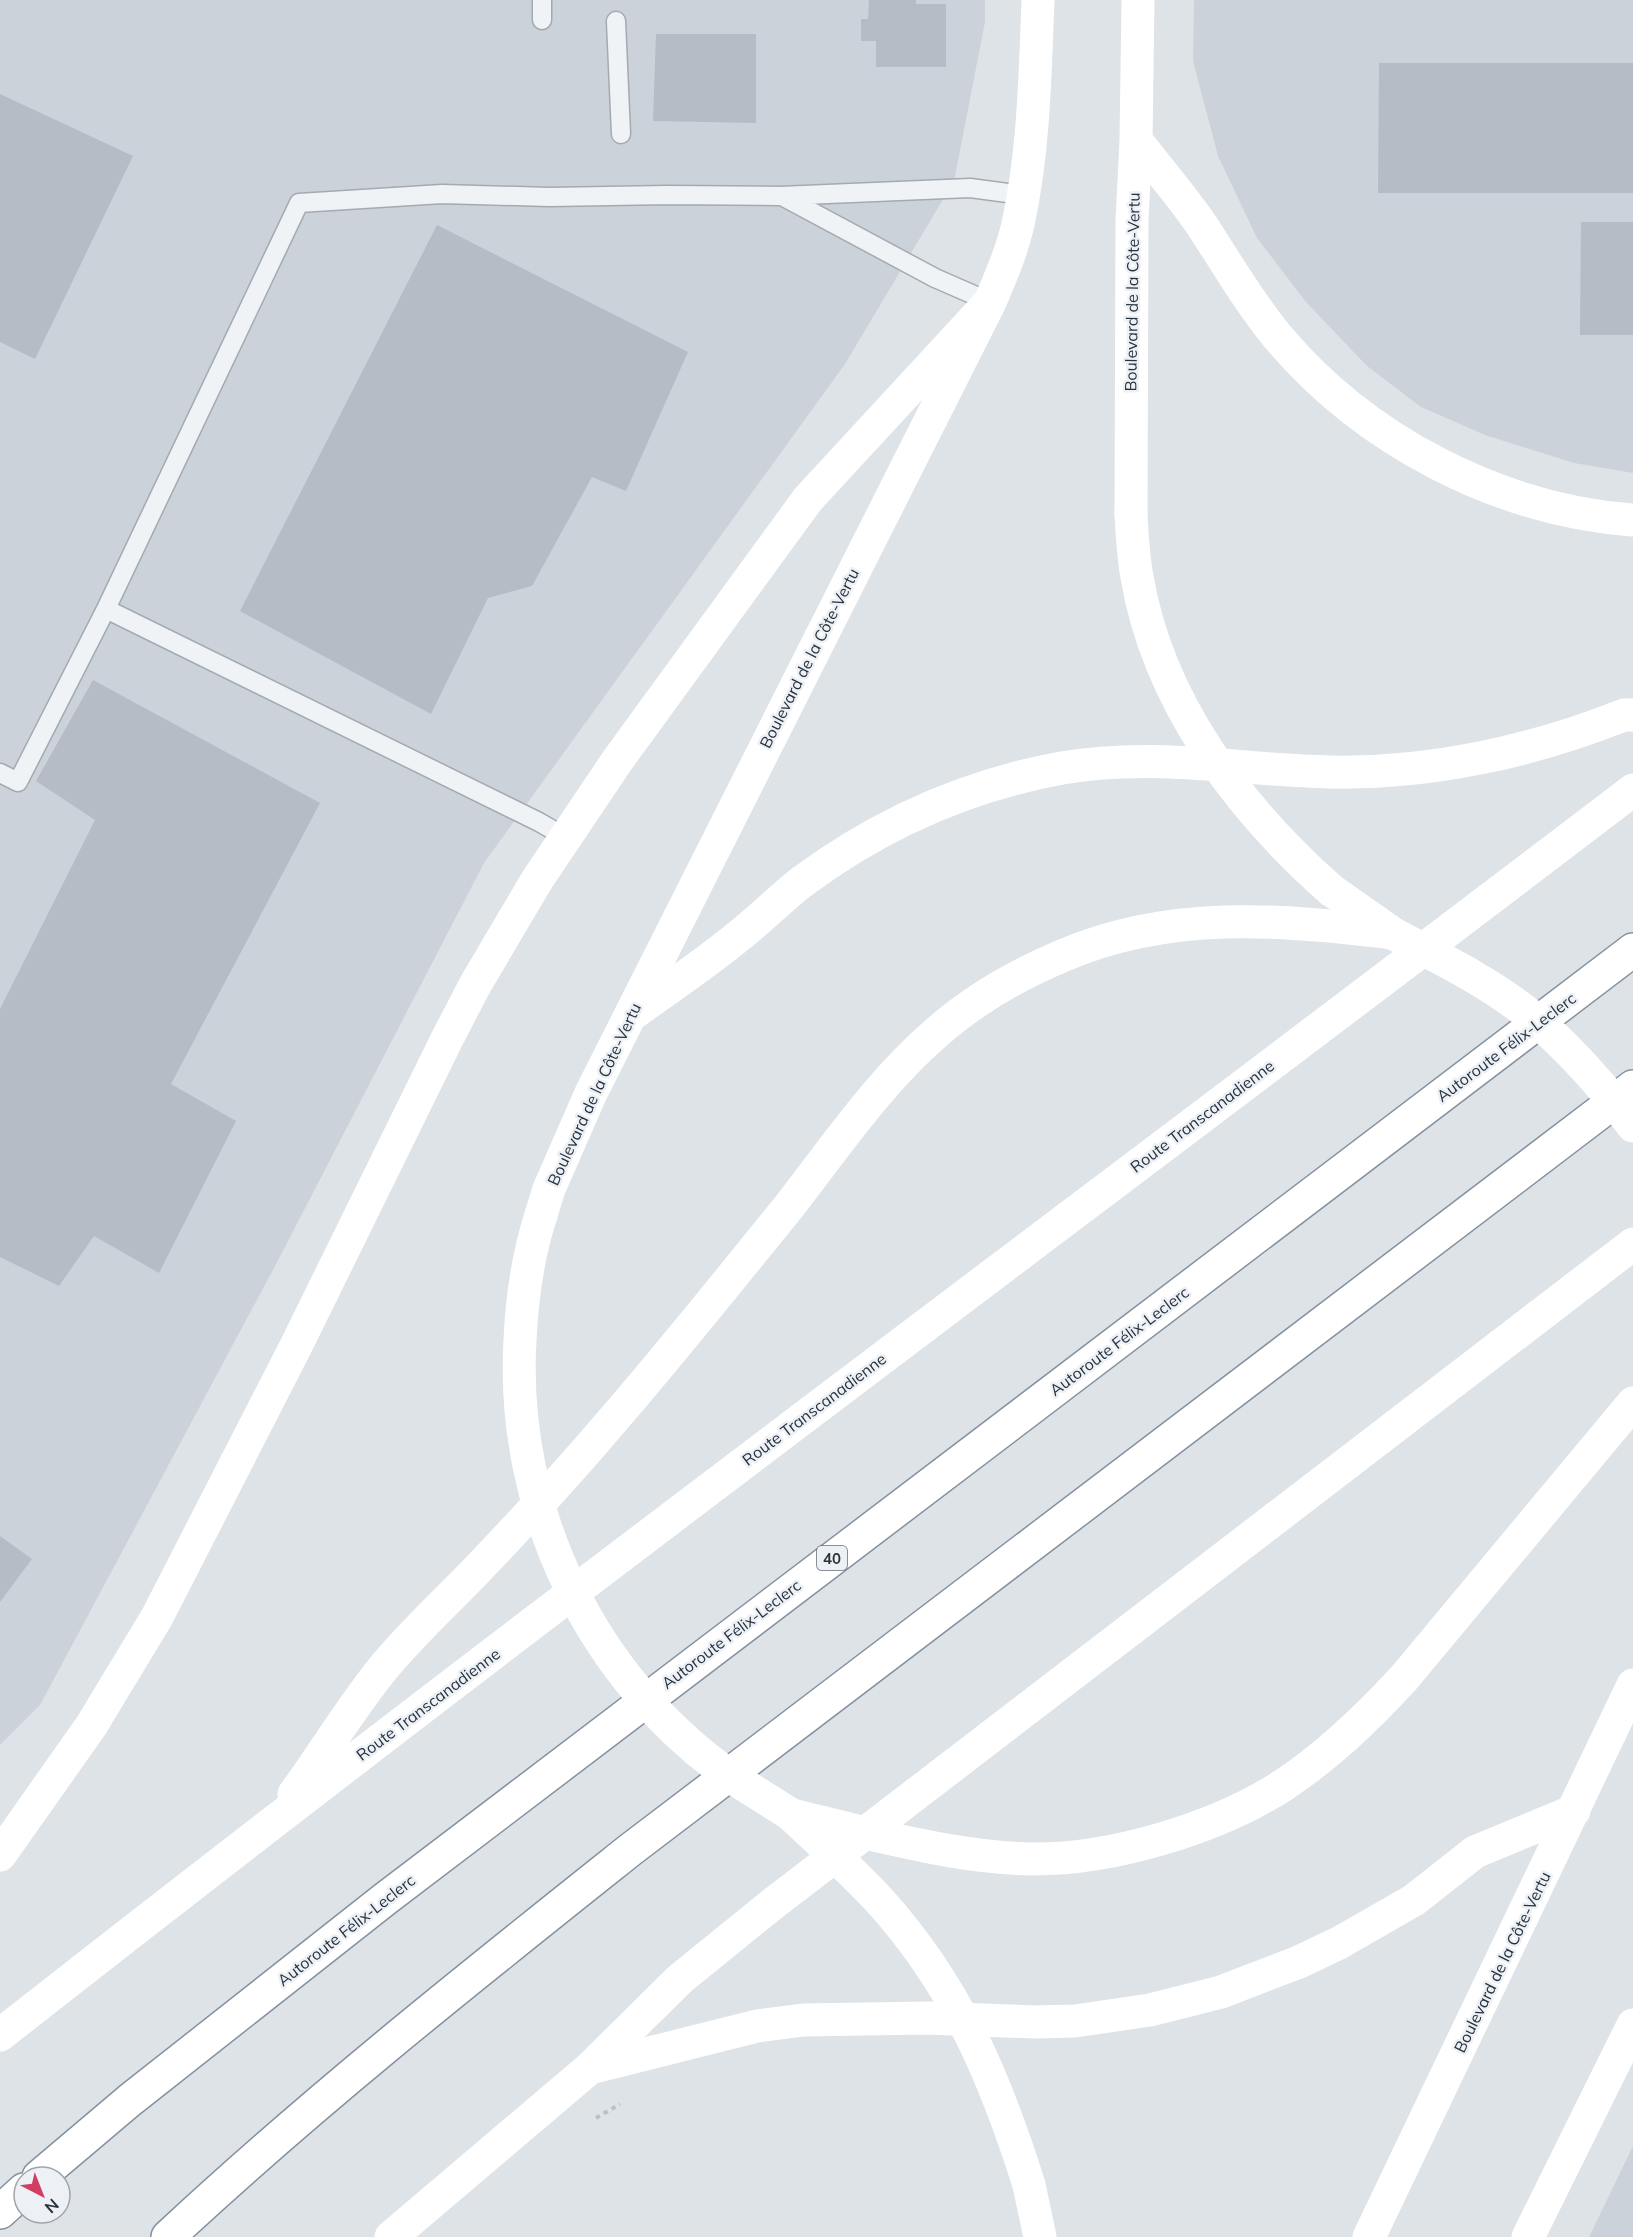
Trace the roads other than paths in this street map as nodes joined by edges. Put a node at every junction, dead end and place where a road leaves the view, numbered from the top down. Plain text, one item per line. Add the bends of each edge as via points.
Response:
1 (542, 0) edge
2 (1038, 0) edge
3 (1138, 0) edge
4 (542, 20) dead end
5 (616, 21) dead end
6 (621, 134) dead end
7 (1136, 140) junction
8 (1023, 195) junction
9 (780, 196) junction
10 (990, 302) junction
11 (1633, 520) edge
12 (106, 609) junction
13 (1633, 714) edge
14 (0, 773) edge
15 (1633, 790) edge
16 (565, 837) junction
17 (1392, 933) junction
18 (1633, 950) edge
19 (630, 1016) junction
20 (1633, 1087) edge
21 (1633, 1126) edge
22 (1633, 1244) edge
23 (1633, 1403) edge
24 (1633, 1685) edge
25 (1574, 1811) junction
26 (790, 1814) junction
27 (276, 1821) junction
28 (0, 1855) edge
29 (1633, 2025) edge
30 (0, 2035) edge
31 (590, 2068) junction
32 (53, 2165) edge
33 (12, 2201) edge
34 (0, 2212) edge
35 (168, 2237) edge
36 (391, 2237) edge
37 (1040, 2237) edge
38 (1369, 2237) edge
39 (1528, 2237) edge

1 - 4 lane
2 - 8 main road, Boulevard de la Côte-Vertu via 1031,131
3 - 7 main road, Boulevard de la Côte-Vertu
5 - 6 lane
7 - 11 main road via 1202,226 1276,335 1310,372 1361,416 1444,467 1489,486 1534,502
7 - 17 main road, Boulevard de la Côte-Vertu, bridge via 1131,513 1137,578 1154,643 1180,705 1250,808 1331,890
8 - 9 lane via 970,188
8 - 10 main road, Boulevard de la Côte-Vertu via 1007,262
9 - 10 lane via 935,278
9 - 12 lane via 442,194 299,203
10 - 16 main road via 808,499
10 - 19 main road, Boulevard de la Côte-Vertu
12 - 14 lane via 18,782
12 - 16 lane
13 - 19 main road via 1520,749 1385,772 1132,760 1063,768 986,787 923,810 829,863 774,904 746,931
15 - 27 main road, Route Transcanadienne
16 - 28 main road via 475,985 157,1617 90,1726
17 - 21 main road, Boulevard de la Côte-Vertu, bridge via 1461,969 1526,1012 1563,1044
17 - 27 main road via 1247,921 1190,923 1142,931 1062,955 956,1016 891,1077 604,1430 380,1671
18 - 32 main road, Autoroute Félix-Leclerc / 40 via 403,1885
19 - 26 main road, Boulevard de la Côte-Vertu, bridge via 572,1135 534,1237 521,1308 518,1369 531,1478 545,1527 573,1594 589,1625 632,1685 711,1762
20 - 35 main road via 630,1850 376,2056
22 - 31 main road via 770,1906 681,1979
23 - 26 main road, bridge via 1365,1721 1280,1787 1208,1822 1157,1840 1062,1858 997,1858 920,1845
24 - 25 main road, Boulevard de la Côte-Vertu
25 - 31 main road via 1475,1852 1414,1900 1339,1943 1221,1992 1150,2010 1076,2021 803,2020 757,2026
25 - 38 main road, Boulevard de la Côte-Vertu
26 - 37 main road, Boulevard de la Côte-Vertu, bridge via 904,1930 969,2029 1013,2133
27 - 30 main road, Route Transcanadienne
29 - 39 main road
31 - 36 main road
33 - 34 main road

